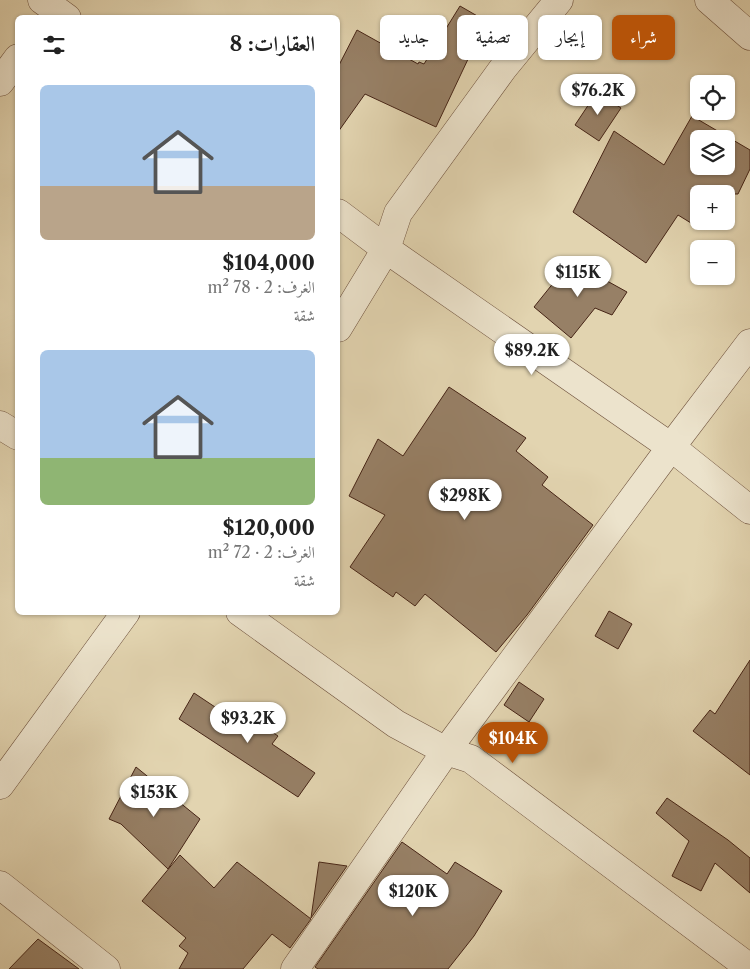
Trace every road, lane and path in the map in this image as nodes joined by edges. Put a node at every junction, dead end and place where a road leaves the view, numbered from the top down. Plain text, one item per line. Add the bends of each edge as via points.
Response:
1 (559, 0) edge
2 (709, 0) edge
3 (750, 36) edge
4 (15, 62) edge
5 (0, 82) edge
6 (340, 214) edge
7 (386, 249) junction
8 (340, 325) edge
9 (750, 343) edge
10 (0, 425) edge
11 (15, 434) edge
12 (671, 447) junction
13 (750, 510) edge
14 (124, 615) edge
15 (244, 615) edge
16 (446, 751) junction
17 (0, 785) edge
18 (0, 885) edge
19 (750, 968) edge
20 (106, 969) edge
21 (295, 969) edge

1 - 7 street via 504,67 398,212
2 - 3 street
4 - 5 street
6 - 7 street
7 - 8 street
7 - 12 street
9 - 12 street
10 - 11 street
12 - 13 street
12 - 16 street
14 - 17 street
15 - 16 street via 396,724
16 - 19 street via 471,759
16 - 21 street
18 - 20 street

